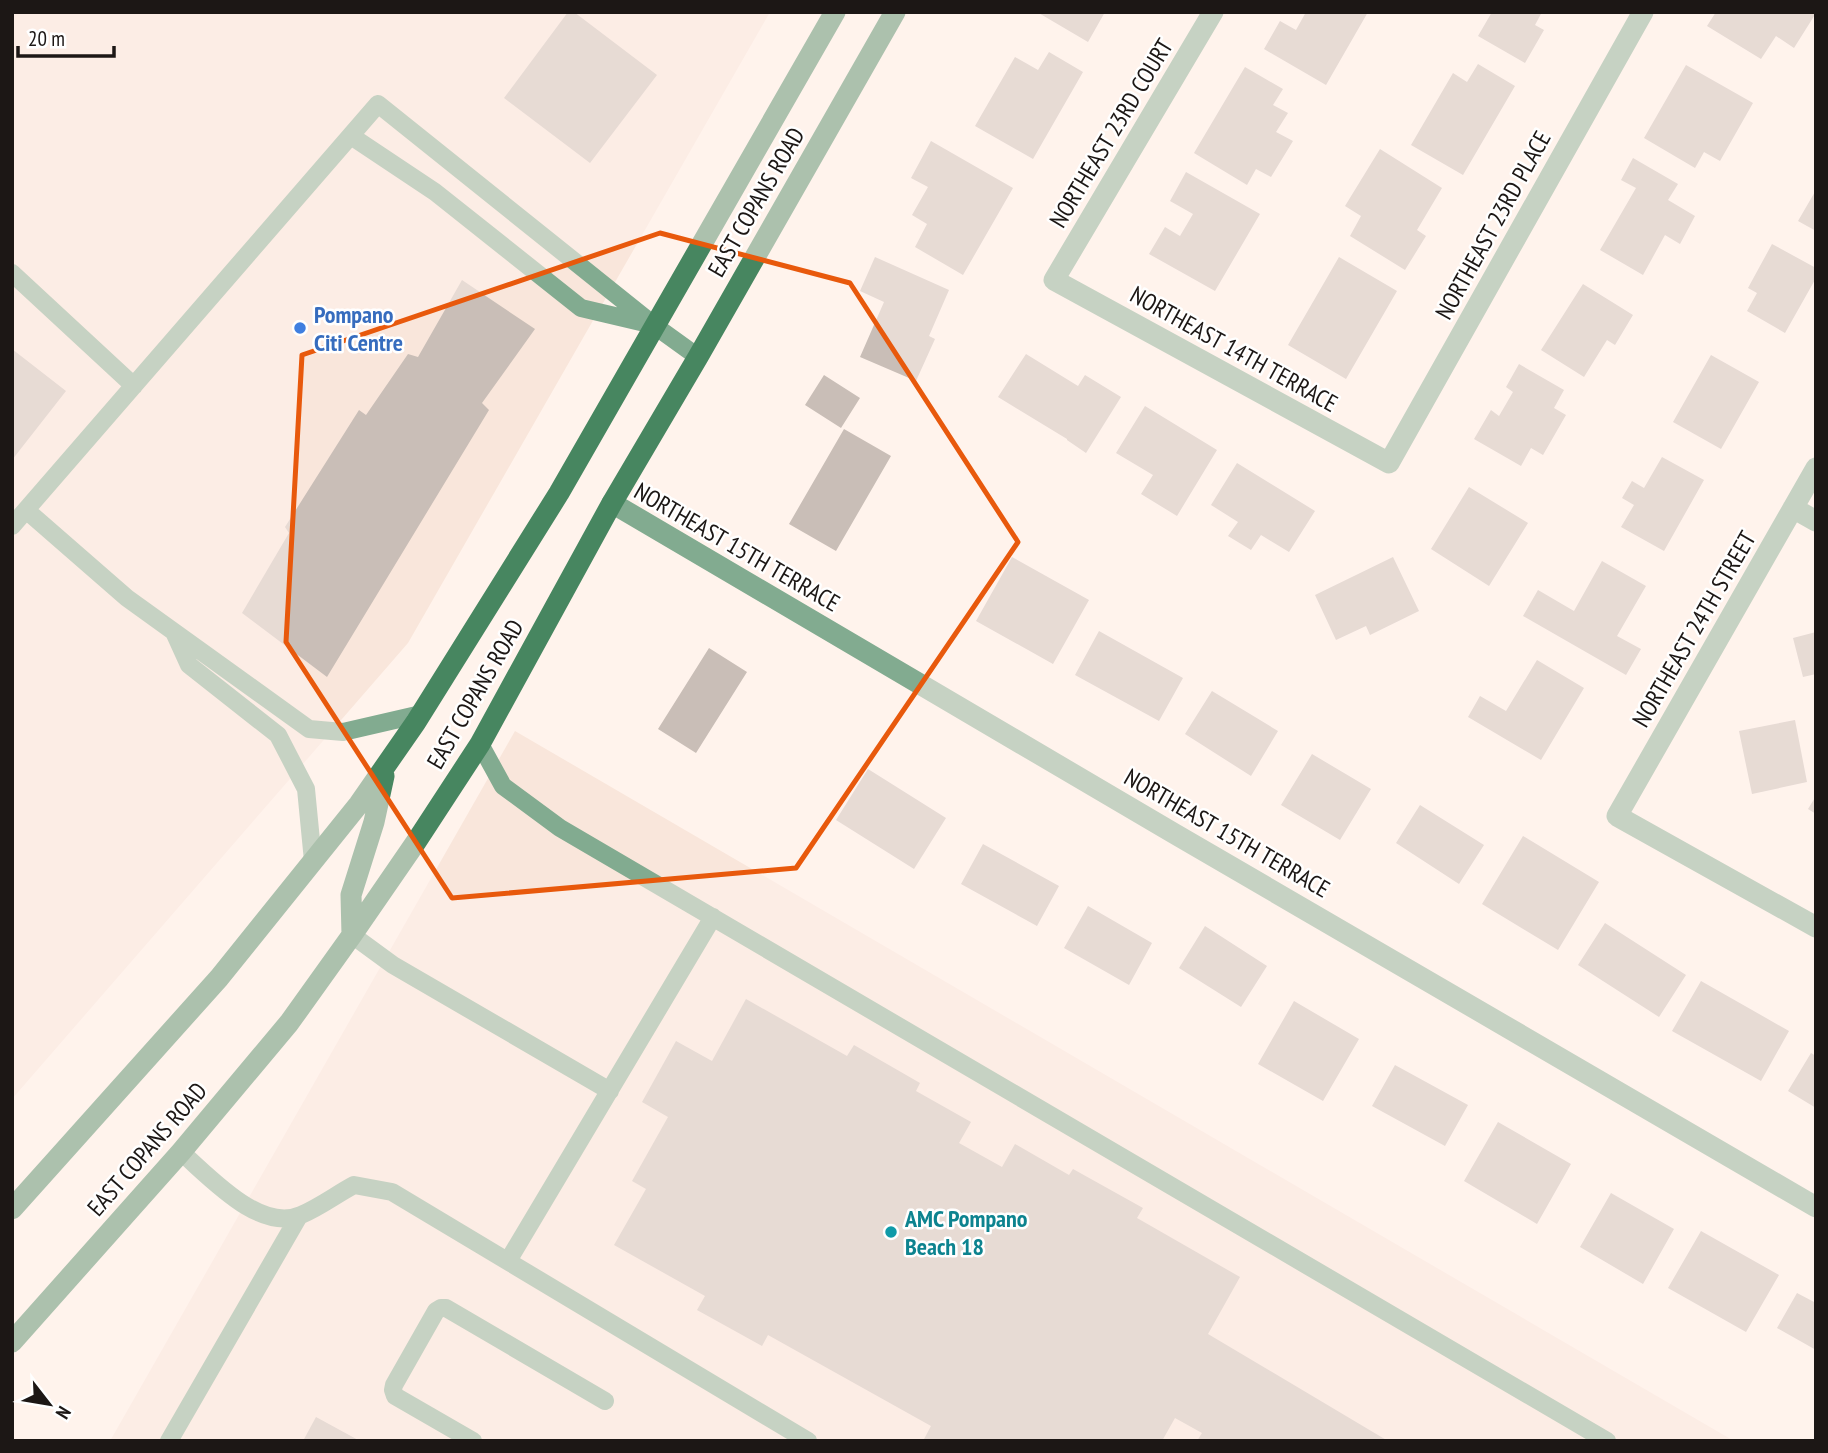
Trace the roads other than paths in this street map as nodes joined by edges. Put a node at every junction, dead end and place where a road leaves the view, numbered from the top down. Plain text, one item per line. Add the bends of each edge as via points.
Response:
1 (835, 12) edge
2 (895, 12) edge
3 (1213, 12) edge
4 (1643, 12) edge
5 (351, 136) junction
6 (12, 273) edge
7 (1054, 280) joint
8 (655, 326) junction
9 (698, 357) junction
10 (134, 386) junction
11 (1389, 463) joint
12 (1816, 468) edge
13 (612, 503) junction
14 (1793, 508) junction
15 (26, 510) junction
16 (1816, 521) edge
17 (12, 526) edge
18 (174, 632) junction
19 (421, 714) junction
20 (480, 744) junction
21 (387, 764) junction
22 (313, 861) junction
23 (713, 917) junction
24 (1816, 927) edge
25 (352, 935) junction
26 (610, 1091) junction
27 (181, 1152) junction
28 (1816, 1207) edge
29 (12, 1209) edge
30 (299, 1216) junction
31 (508, 1261) junction
32 (12, 1342) edge
33 (604, 1401) dead end
34 (169, 1441) edge
35 (473, 1441) edge
36 (808, 1441) edge
37 (1607, 1441) edge

1 - 8 main road, EAST COPANS ROAD
2 - 9 main road, EAST COPANS ROAD
3 - 7 street, NORTHEAST 23RD COURT
4 - 11 street, NORTHEAST 23RD PLACE
5 - 8 lane via 435,192 581,308
5 - 8 lane via 378,104
5 - 10 lane
6 - 10 lane
7 - 11 street, NORTHEAST 14TH TERRACE
8 - 9 lane
8 - 19 main road, EAST COPANS ROAD via 559,493
9 - 13 main road, EAST COPANS ROAD
10 - 15 lane
12 - 14 street, NORTHEAST 24TH STREET
13 - 20 main road, EAST COPANS ROAD
13 - 28 street, NORTHEAST 15TH TERRACE
14 - 16 street
14 - 24 street, NORTHEAST 24TH STREET via 1617,816
15 - 17 lane
15 - 18 lane via 127,598
18 - 19 lane via 309,729 343,732
18 - 22 lane via 189,665 278,735 306,789
19 - 21 main road, EAST COPANS ROAD
20 - 23 lane via 503,786 560,828
20 - 25 main road, EAST COPANS ROAD
21 - 22 main road, EAST COPANS ROAD
21 - 25 main road via 351,895
22 - 29 main road, EAST COPANS ROAD via 219,978
23 - 26 lane
23 - 37 lane
25 - 26 lane via 393,965
25 - 27 main road, EAST COPANS ROAD via 289,1023
26 - 31 lane
27 - 30 lane via 238,1201 271,1218
27 - 32 main road, EAST COPANS ROAD
30 - 31 lane via 354,1185 392,1192
30 - 34 lane
31 - 36 lane
33 - 35 lane via 441,1308 393,1390 395,1396

